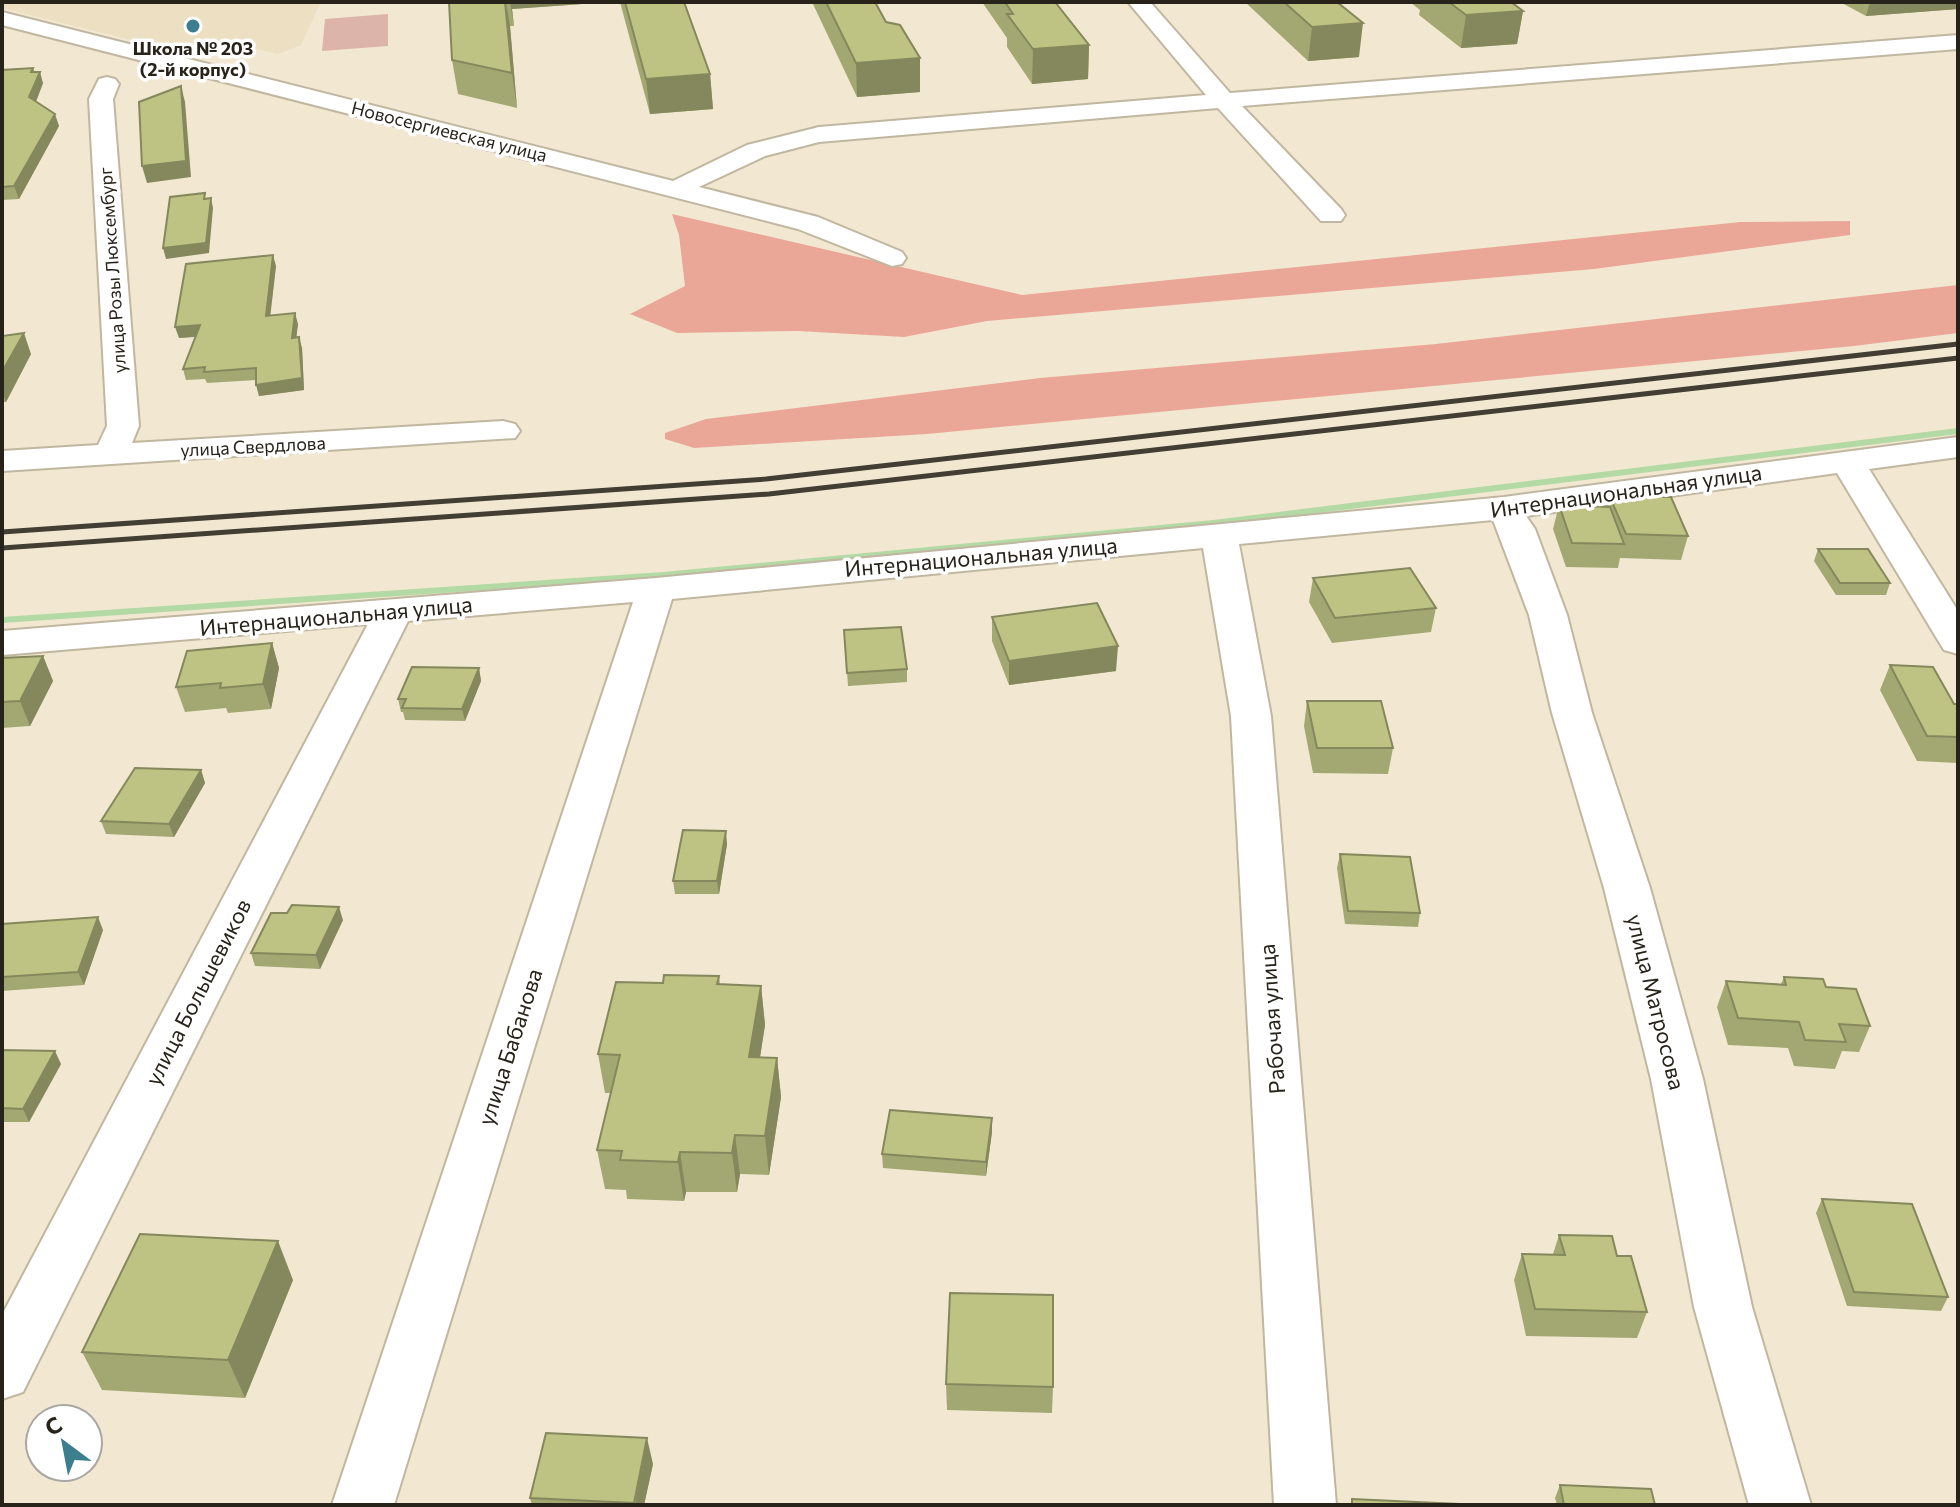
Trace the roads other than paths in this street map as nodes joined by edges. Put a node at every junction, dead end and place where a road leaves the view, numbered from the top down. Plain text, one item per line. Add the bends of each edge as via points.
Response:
1 (1139, 2) edge
2 (2, 18) edge
3 (1958, 42) edge
4 (107, 84) dead end
5 (1226, 103) junction
6 (677, 189) junction
7 (1331, 215) dead end
8 (892, 258) dead end
9 (503, 431) dead end
10 (1958, 447) edge
11 (111, 454) junction
12 (2, 461) edge
13 (1847, 461) junction
14 (1504, 508) junction
15 (1219, 535) junction
16 (656, 589) junction
17 (394, 611) junction
18 (1958, 642) edge
19 (2, 643) edge
20 (2, 1373) edge
21 (363, 1505) edge
22 (1305, 1505) edge
23 (1780, 1505) edge

1 - 5 street
2 - 6 street, Новосергиевская улица
3 - 5 street
4 - 11 street, улица Розы Люксембург via 101,99 123,426
5 - 6 street via 821,133 747,152
5 - 7 street
6 - 8 street, Новосергиевская улица via 808,223
9 - 11 street, улица Свердлова
10 - 13 street, Интернациональная улица
11 - 12 street, улица Свердлова
13 - 14 street, Интернациональная улица
13 - 18 street
14 - 15 street, Интернациональная улица
14 - 23 street, улица Матросова via 1517,529 1548,615 1572,713 1627,888 1677,1079 1723,1307
15 - 16 street, Интернациональная улица
15 - 22 street, Рабочая улица via 1251,716
16 - 17 street, Интернациональная улица
16 - 21 street, улица Бабанова
17 - 19 street, Интернациональная улица
17 - 20 street, улица Большевиков

